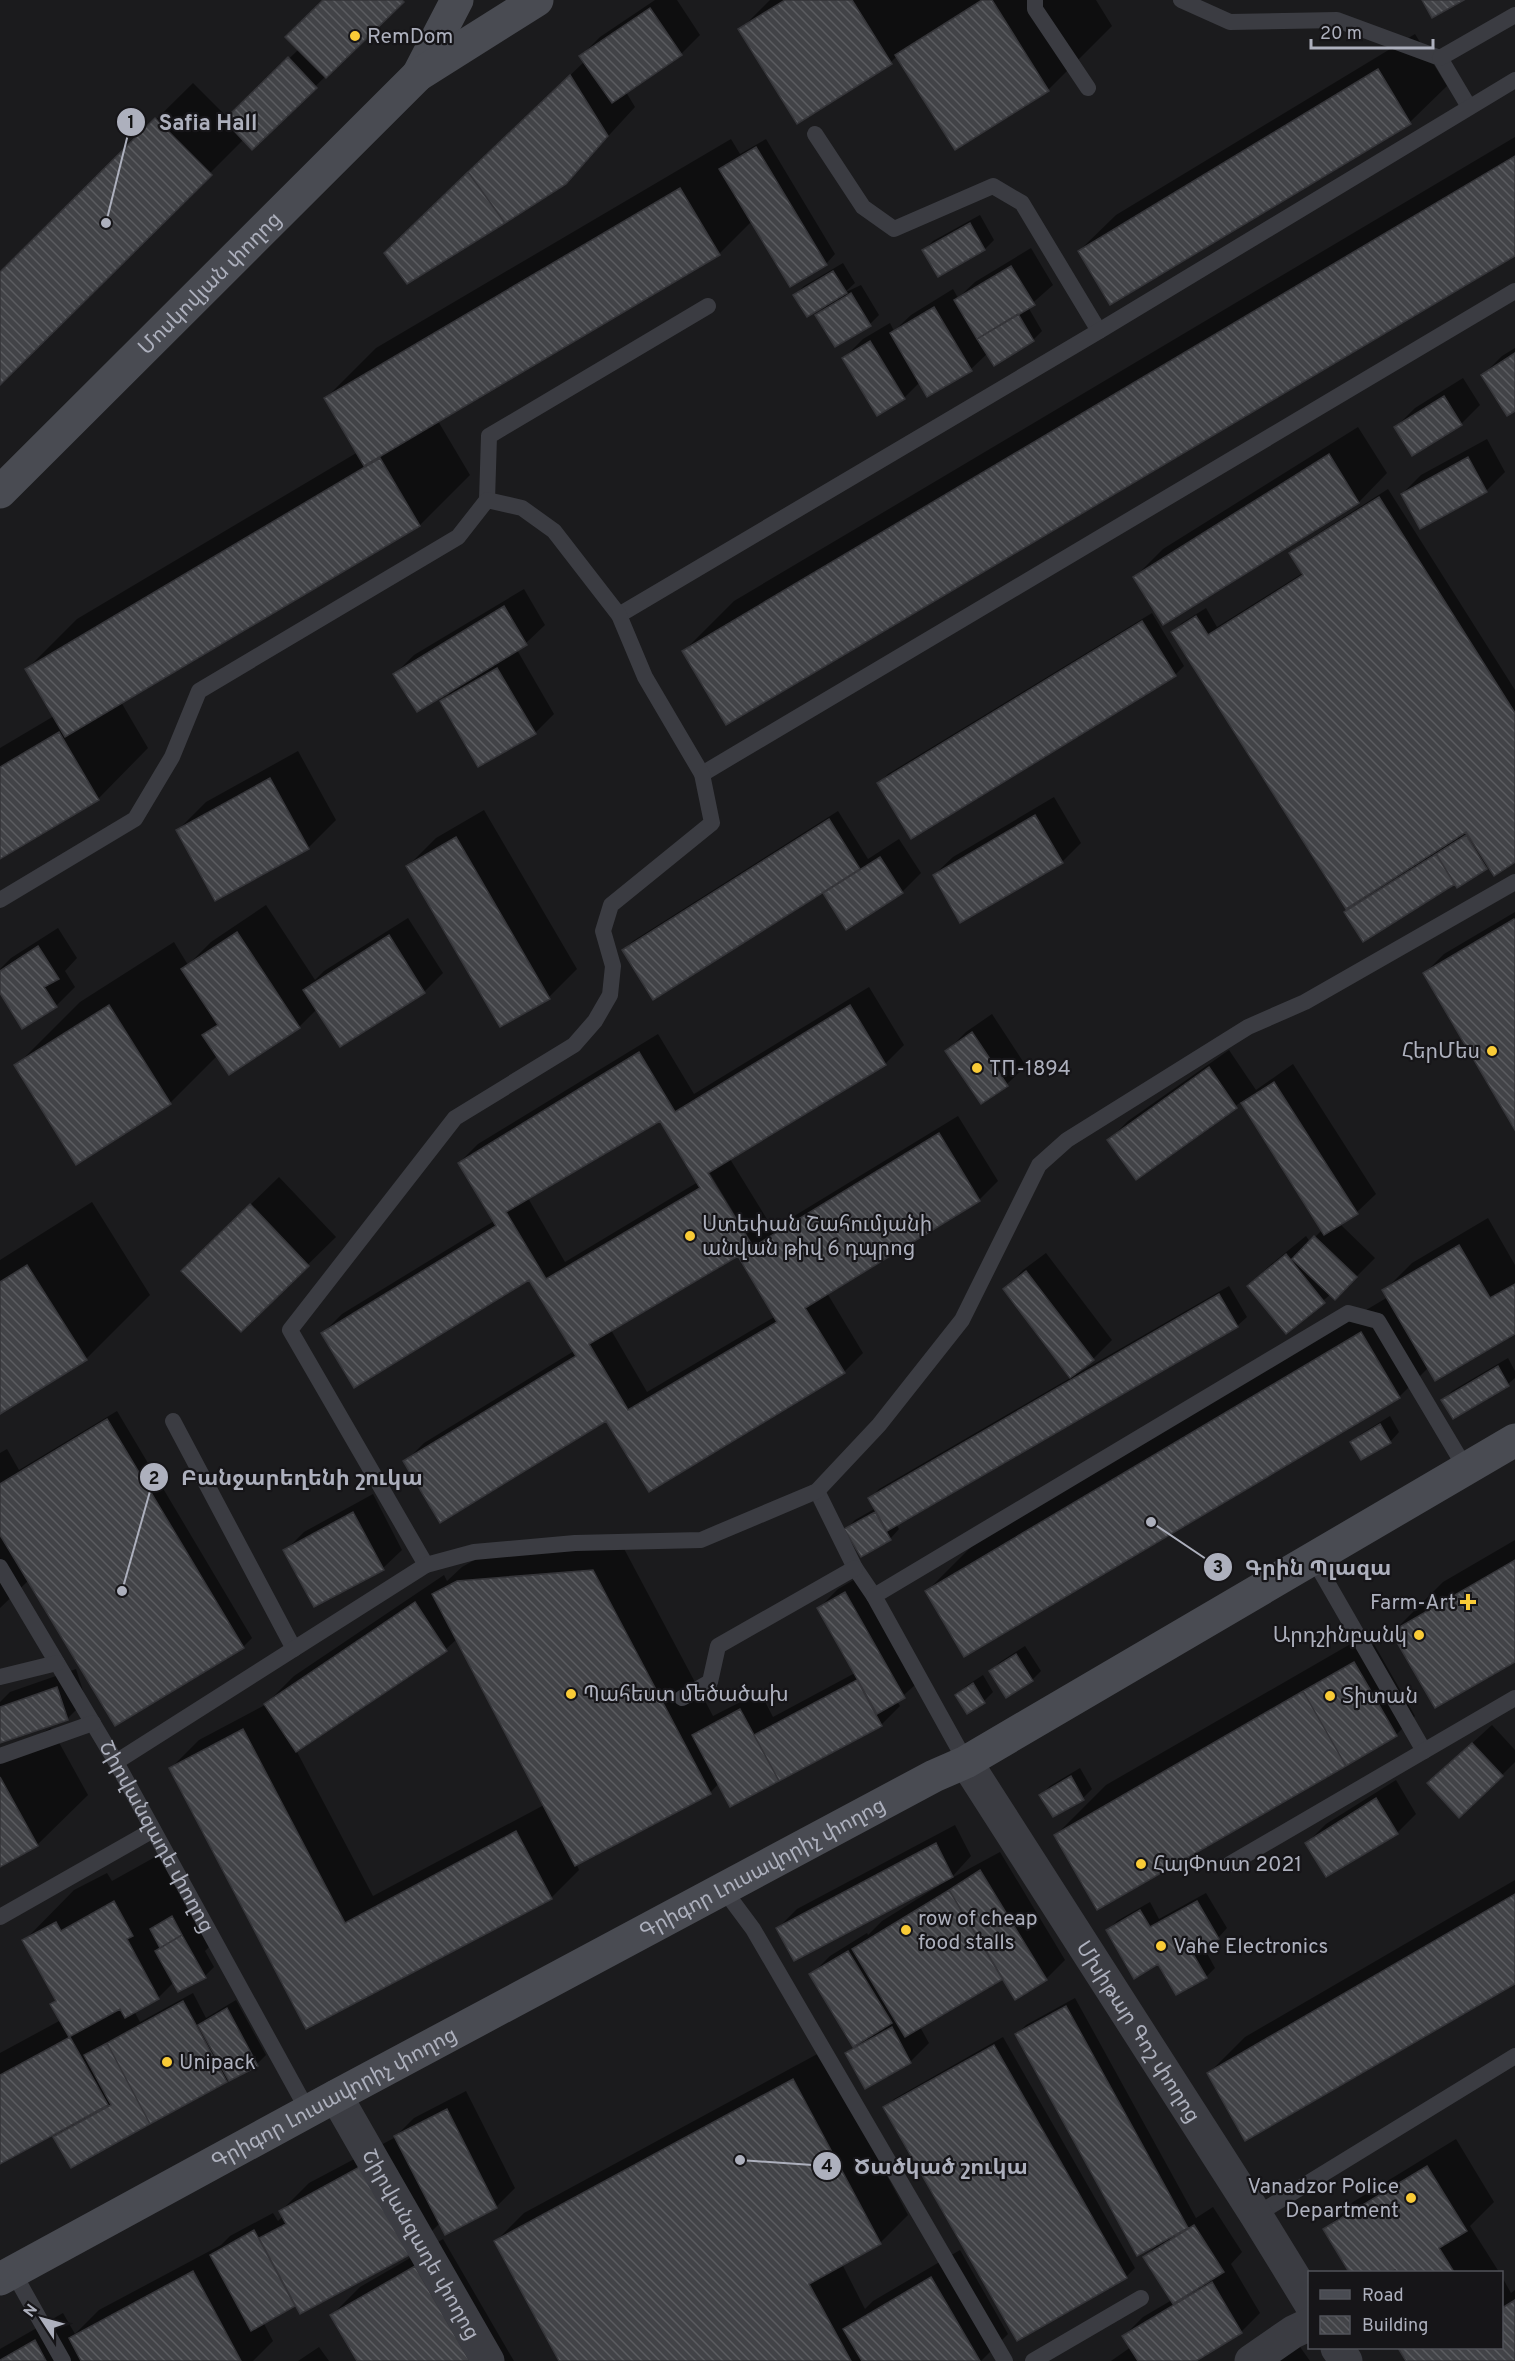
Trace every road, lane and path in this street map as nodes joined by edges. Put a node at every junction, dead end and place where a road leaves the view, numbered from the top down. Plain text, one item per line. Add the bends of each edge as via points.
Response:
1 (457, 0) edge
2 (537, 0) edge
3 (1035, 0) edge
4 (1181, 0) edge
5 (1515, 15) edge
6 (1440, 58) junction
7 (418, 75) junction
8 (1515, 80) edge
9 (1088, 88) dead end
10 (1469, 107) junction
11 (815, 134) dead end
12 (1515, 291) edge
13 (708, 306) dead end
14 (1100, 331) junction
15 (0, 492) edge
16 (487, 500) junction
17 (619, 615) junction
18 (702, 774) junction
19 (1515, 882) edge
20 (0, 900) edge
21 (173, 1421) dead end
22 (1515, 1440) edge
23 (1466, 1469) junction
24 (817, 1491) junction
25 (1313, 1558) junction
26 (426, 1565) junction
27 (0, 1567) edge
28 (855, 1568) junction
29 (874, 1596) junction
30 (294, 1648) junction
31 (57, 1663) junction
32 (0, 1677) edge
33 (682, 1698) dead end
34 (1515, 1698) edge
35 (93, 1723) junction
36 (1424, 1751) junction
37 (0, 1756) edge
38 (116, 1762) junction
39 (966, 1762) junction
40 (153, 1830) junction
41 (1230, 1864) dead end
42 (724, 1890) junction
43 (0, 1917) edge
44 (1515, 2056) edge
45 (322, 2103) junction
46 (1256, 2215) junction
47 (7, 2276) edge
48 (1140, 2298) dead end
49 (1308, 2300) edge
50 (1308, 2325) edge
51 (63, 2361) edge
52 (488, 2361) edge
53 (1005, 2361) edge
54 (1033, 2361) edge
55 (1251, 2361) edge

1 - 7 street, Մոսկովյան փողոց
2 - 7 street, Մոսկովյան փողոց
3 - 9 lane via 1035,9
4 - 6 lane via 1230,22 1337,20
5 - 6 lane
6 - 10 lane
7 - 15 street, Մոսկովյան փողոց
8 - 10 lane
10 - 14 lane
11 - 14 lane via 862,207 894,229 993,186 1022,203
12 - 18 lane
13 - 16 lane via 489,436
14 - 17 lane
16 - 17 lane via 522,508 554,531
16 - 20 lane via 458,537 199,691 172,757 135,819
17 - 18 lane via 645,677
18 - 26 lane via 712,823 611,905 603,932 613,966 610,995 595,1021 574,1045 456,1118 290,1330
19 - 24 lane via 1305,1002 1248,1027 1067,1140 1039,1166 962,1320 879,1425
21 - 30 lane
22 - 23 street, Գրիգոր Լուսավորիչ փողոց
23 - 25 street, Գրիգոր Լուսավորիչ փողոց
23 - 29 lane via 1378,1321 1348,1314
24 - 26 lane via 701,1540 575,1543 474,1552
24 - 28 lane
25 - 36 lane
25 - 39 street, Գրիգոր Լուսավորիչ փողոց
26 - 30 lane
27 - 31 lane, Շիրվանզադե փողոց
28 - 29 lane
28 - 33 lane via 717,1646 711,1682
29 - 39 lane
30 - 38 lane
31 - 32 lane
31 - 35 lane, Շիրվանզադե փողոց
34 - 36 lane
35 - 37 lane
35 - 38 lane, Շիրվանզադե փողոց
36 - 41 lane
38 - 40 lane, Շիրվանզադե փողոց
39 - 42 street, Գրիգոր Լուսավորիչ փողոց
39 - 46 street, Մխիթար Գոշ փողոց
40 - 43 lane
40 - 45 lane, Շիրվանզադե փողոց
42 - 45 street, Գրիգոր Լուսավորիչ փողոց
42 - 53 lane via 759,1939
44 - 46 lane
45 - 47 street, Գրիգոր Լուսավորիչ փողոց
45 - 52 street, Շիրվանզադե փողոց
46 - 49 street, Մխիթար Գոշ փողոց
47 - 51 lane
48 - 54 lane
50 - 55 street

